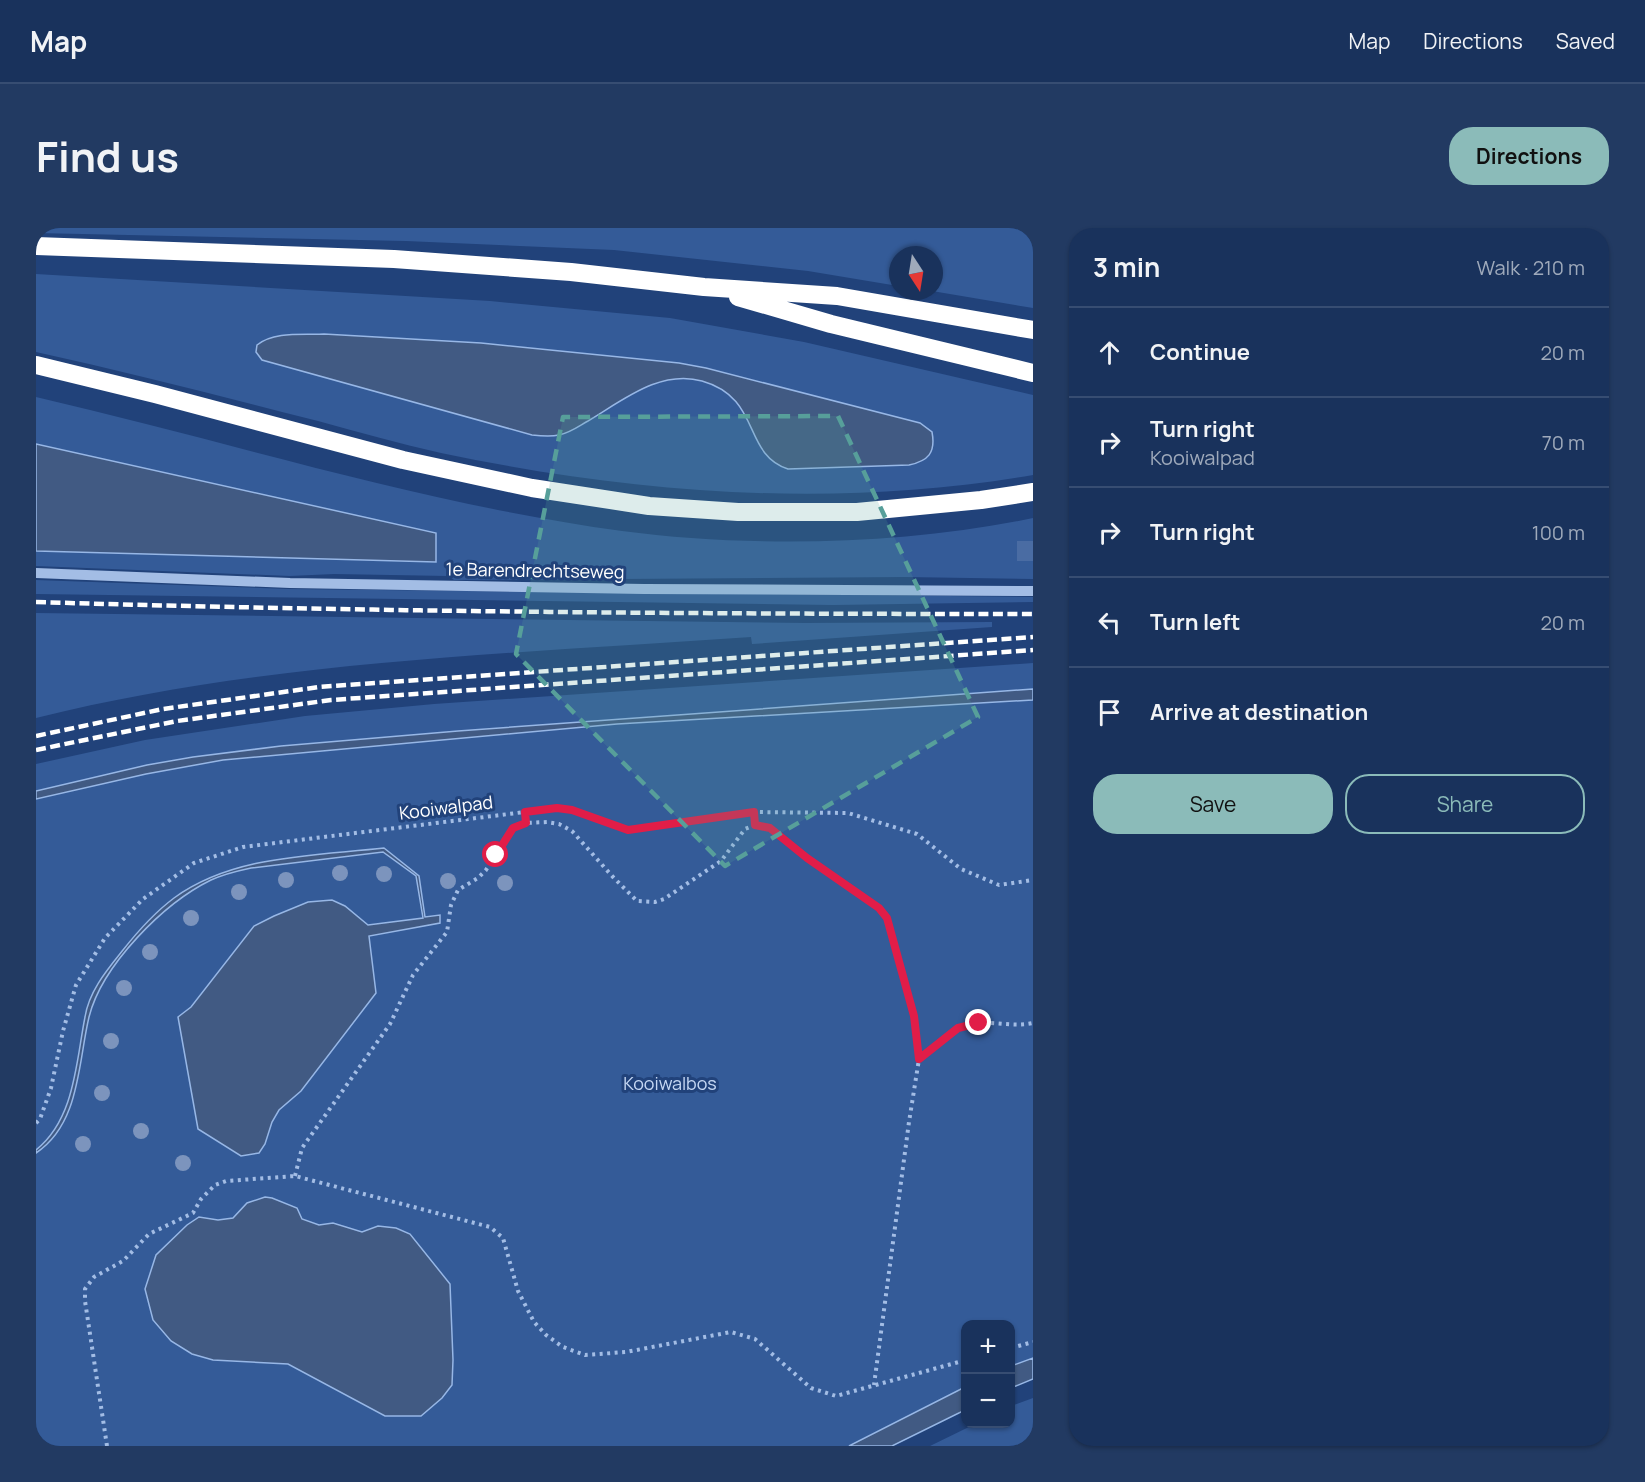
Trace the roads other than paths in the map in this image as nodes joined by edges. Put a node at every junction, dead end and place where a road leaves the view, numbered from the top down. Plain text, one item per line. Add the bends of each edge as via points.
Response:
1 (36, 246) edge
2 (704, 287) junction
3 (1033, 330) edge
4 (36, 365) edge
5 (1033, 373) edge
6 (1033, 492) edge
7 (36, 573) edge
8 (1033, 591) edge

1 - 2 highway via 394,259
2 - 3 highway via 837,296
2 - 5 highway via 831,324
4 - 6 highway via 403,460 532,488 650,506 738,512 857,512
7 - 8 lane, 1e Barendrechtseweg via 290,583

